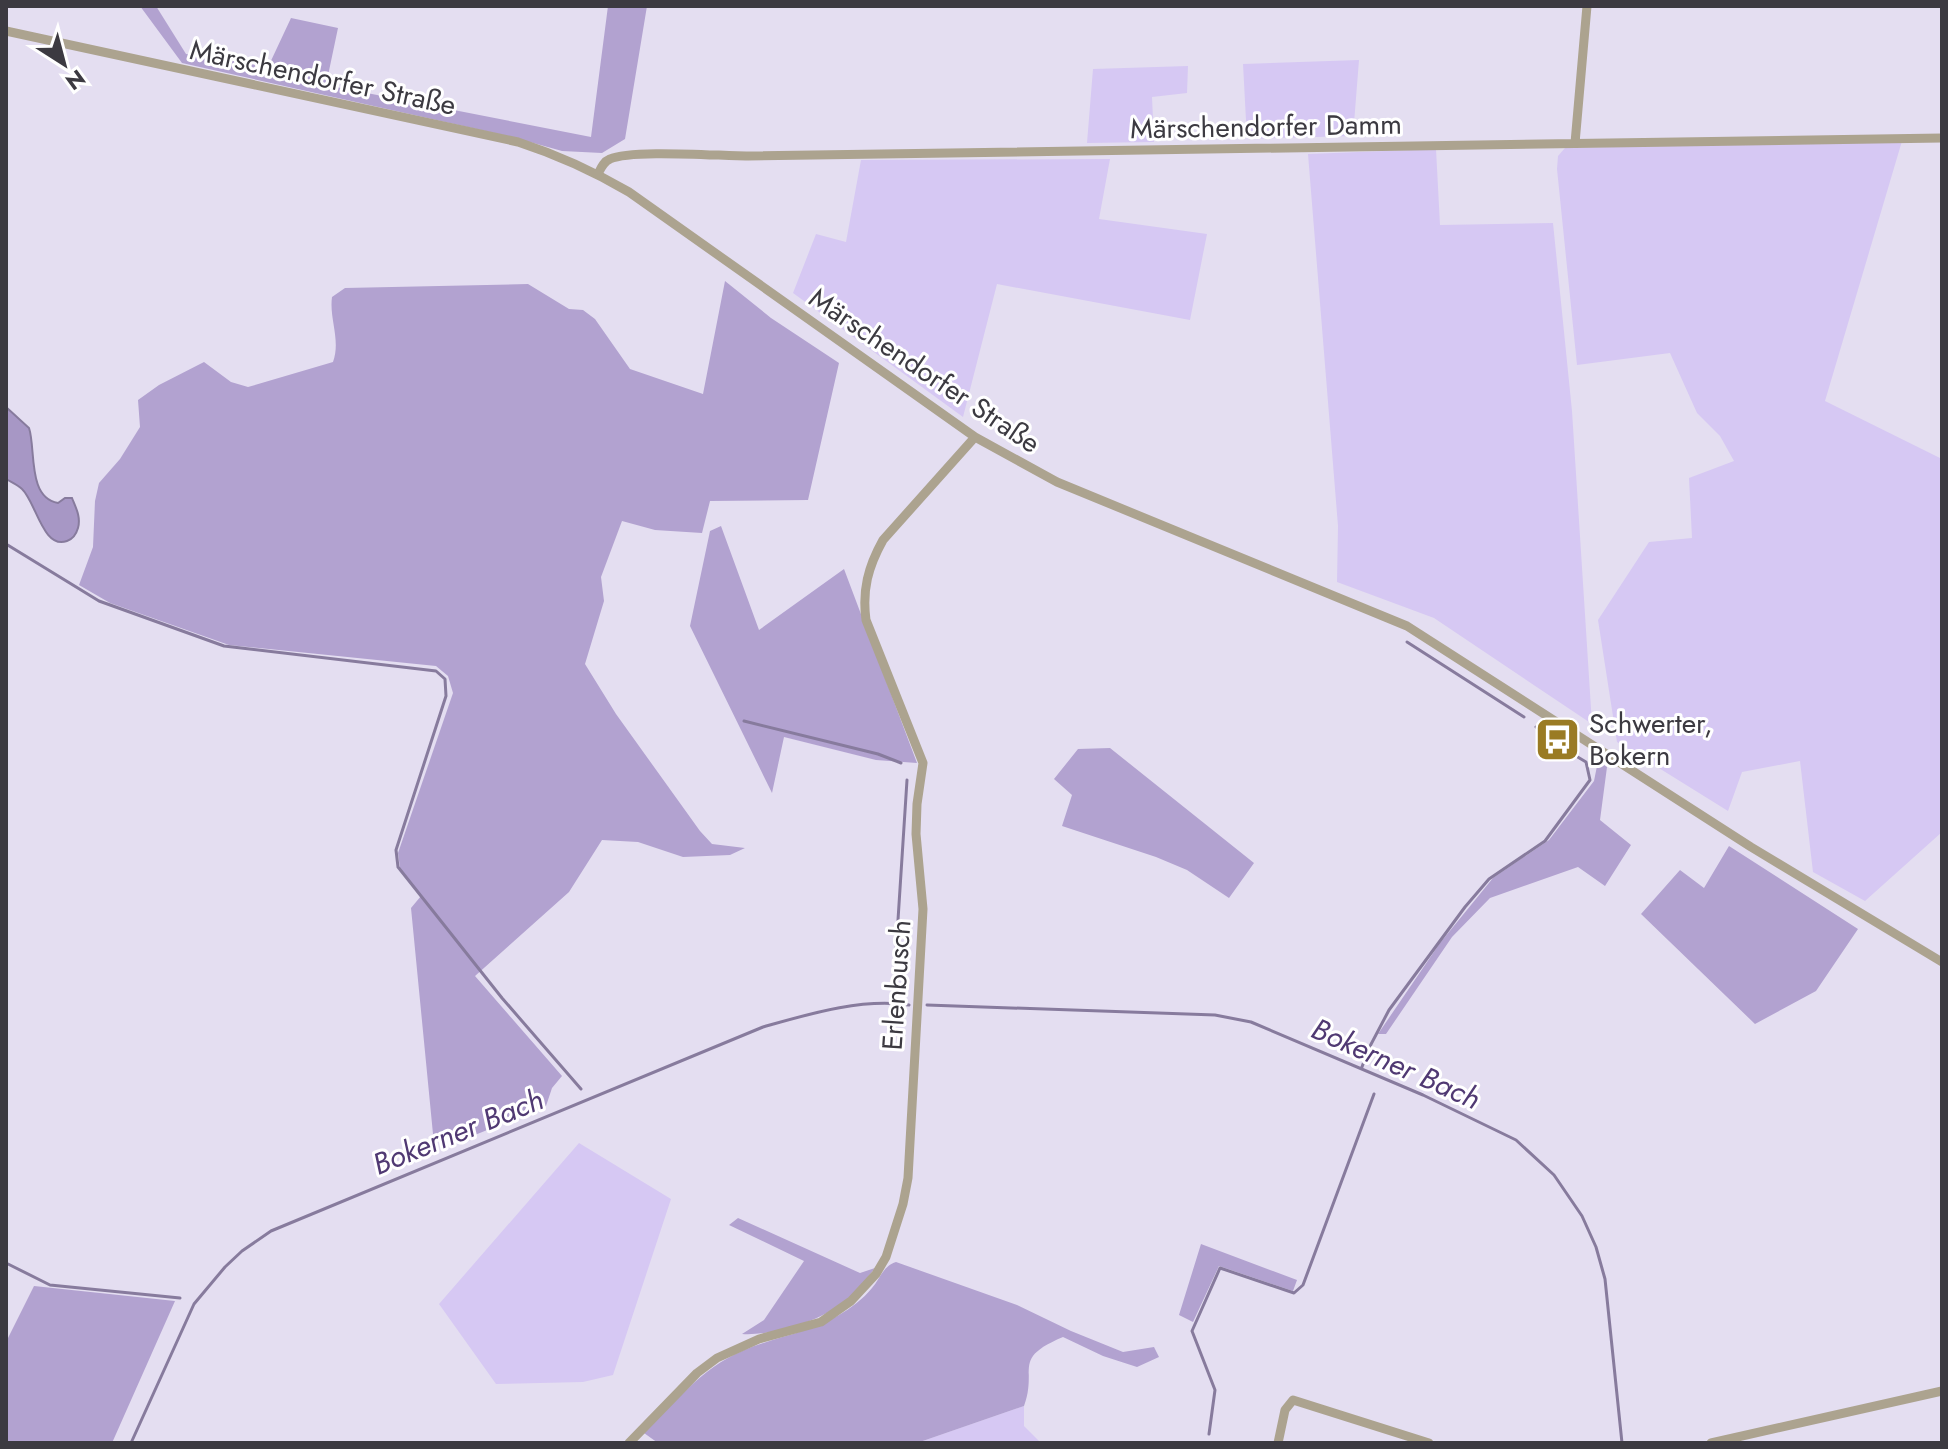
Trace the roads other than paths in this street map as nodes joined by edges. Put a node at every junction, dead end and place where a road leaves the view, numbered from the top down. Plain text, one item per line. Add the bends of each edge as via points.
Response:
1 (1587, 6) edge
2 (6, 31) edge
3 (1942, 138) edge
4 (1575, 143) junction
5 (598, 174) junction
6 (975, 437) junction
7 (1942, 962) edge
8 (1942, 1391) edge
9 (629, 1443) edge
10 (1278, 1443) edge
11 (1429, 1443) edge
12 (1711, 1443) edge

1 - 4 street
2 - 5 street, Märschendorfer Straße via 518,142
3 - 4 street, Märschendorfer Damm
4 - 5 street, Märschendorfer Damm via 630,155 604,163
5 - 6 street, Märschendorfer Straße
6 - 7 street, Märschendorfer Straße via 1057,482 1407,626 1751,847
6 - 9 street, Erlenbusch via 883,540 872,560 864,601 866,620 923,763 916,834 923,909 908,1178 893,1238 876,1274 845,1306 821,1322 759,1339 717,1358
8 - 12 street
10 - 11 street via 1285,1410 1293,1400

